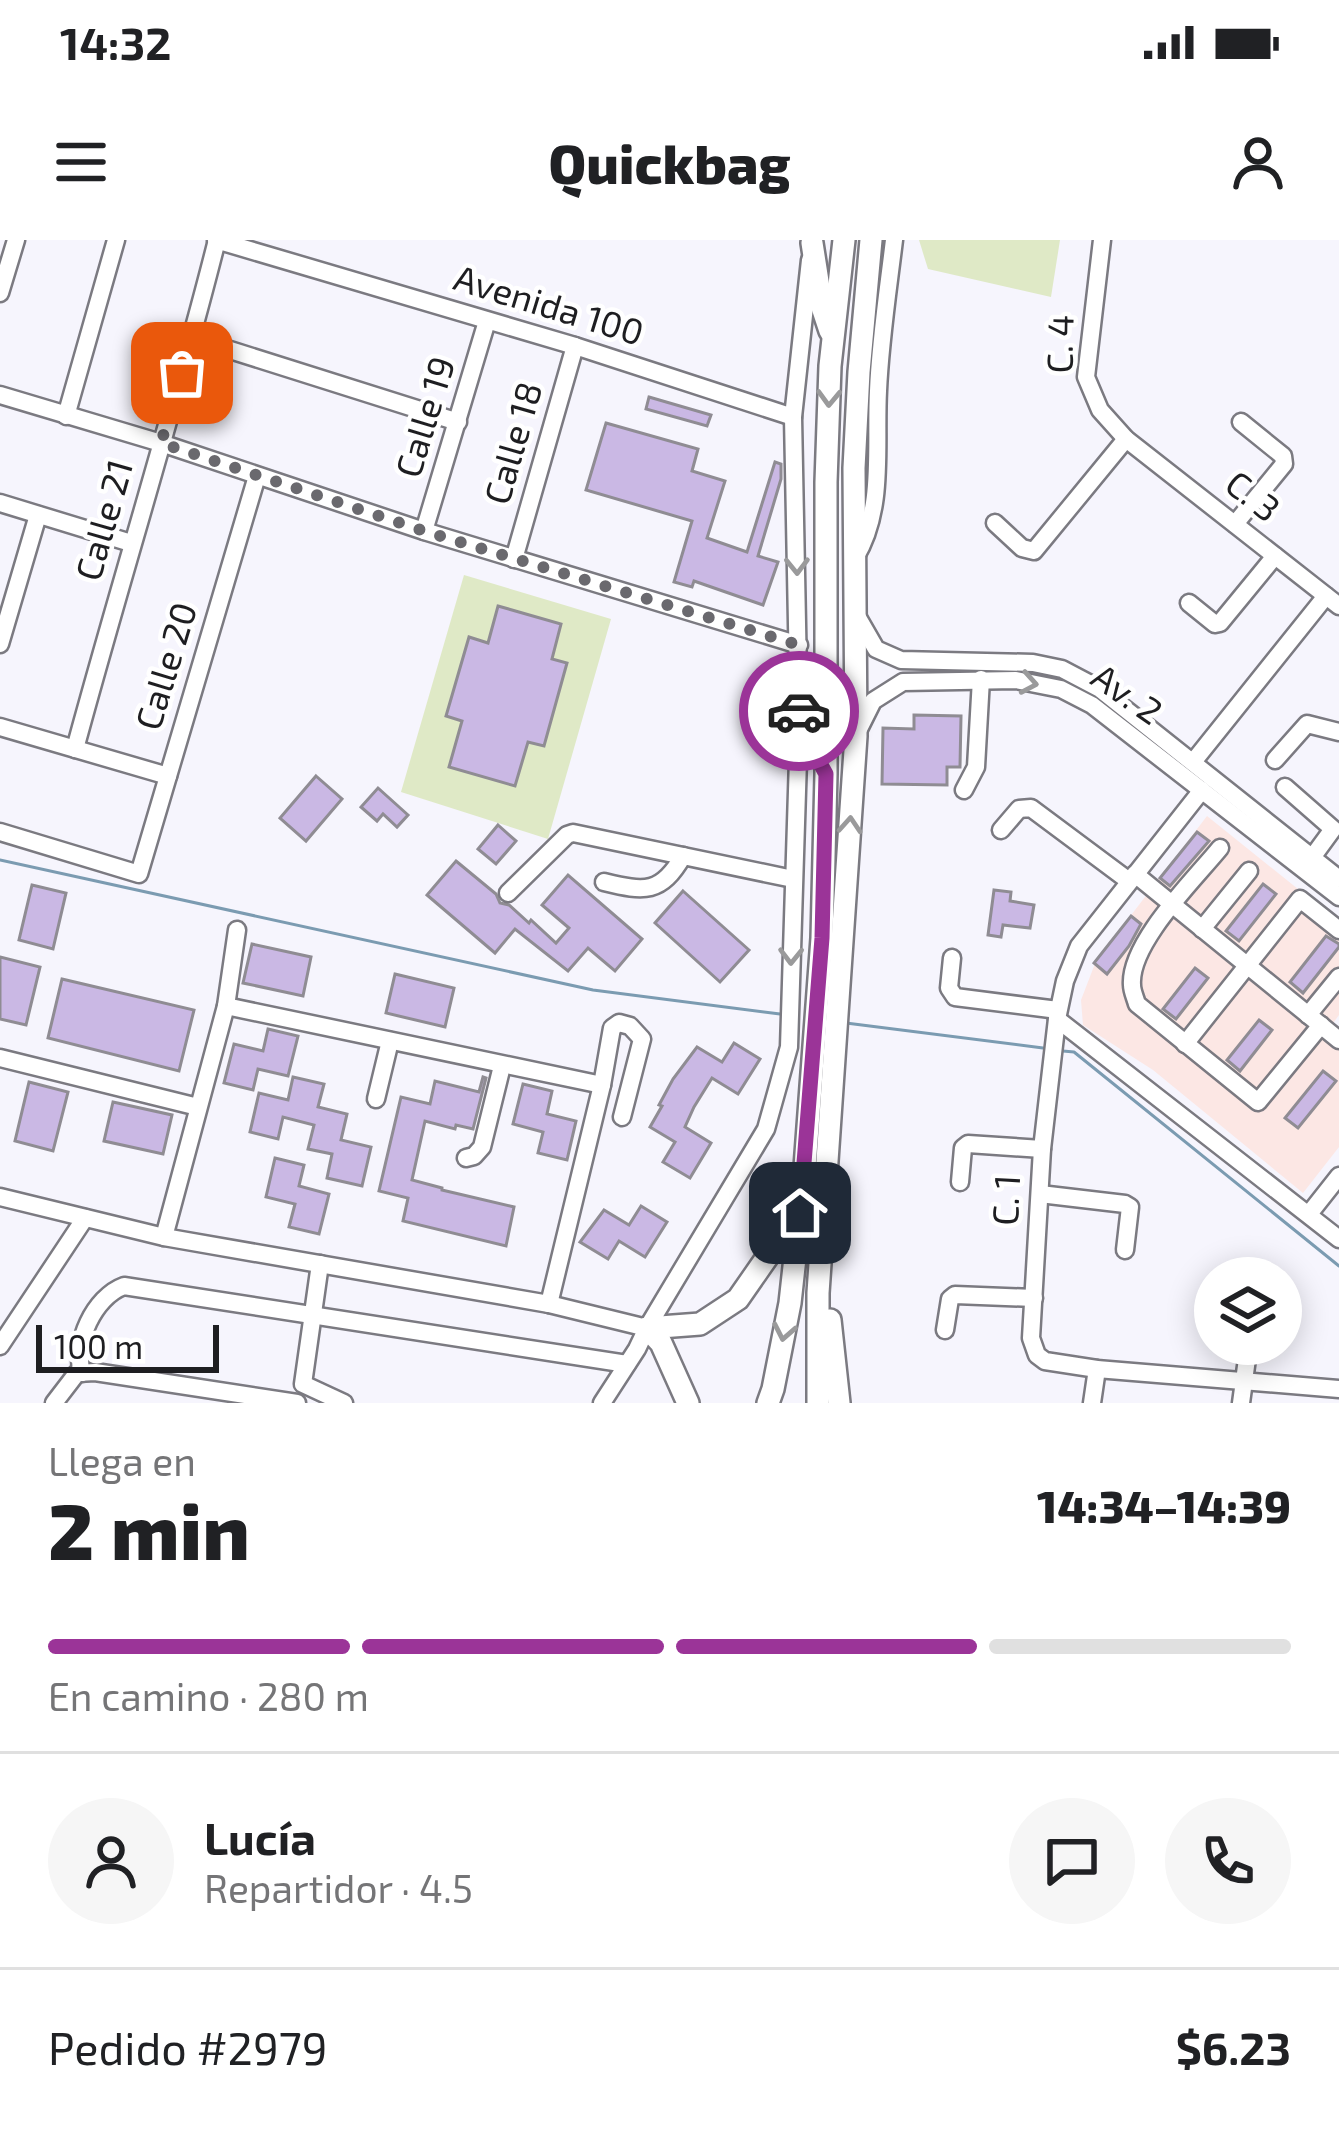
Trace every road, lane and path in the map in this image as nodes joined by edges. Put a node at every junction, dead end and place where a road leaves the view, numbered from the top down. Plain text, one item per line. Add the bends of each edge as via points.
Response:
1 (16, 240) edge
2 (116, 240) edge
3 (217, 240) edge
4 (844, 240) edge
5 (871, 240) edge
6 (894, 240) edge
7 (1102, 240) edge
8 (812, 242) edge
9 (1, 285) edge
10 (488, 321) junction
11 (193, 338) junction
12 (833, 341) junction
13 (575, 346) junction
14 (0, 395) edge
15 (66, 416) junction
16 (794, 417) junction
17 (458, 422) junction
18 (1240, 422) dead end
19 (1126, 439) junction
20 (161, 443) junction
21 (257, 476) junction
22 (0, 503) edge
23 (38, 515) junction
24 (994, 523) dead end
25 (1235, 524) junction
26 (424, 531) junction
27 (131, 543) junction
28 (1275, 556) junction
29 (514, 559) junction
30 (854, 560) junction
31 (1332, 601) edge
32 (1189, 603) dead end
33 (857, 616) junction
34 (0, 644) edge
35 (799, 645) junction
36 (980, 679) junction
37 (0, 727) edge
38 (800, 727) junction
39 (1339, 732) edge
40 (856, 736) junction
41 (75, 748) junction
42 (1275, 760) dead end
43 (1193, 762) junction
44 (826, 774) junction
45 (168, 776) junction
46 (1285, 788) dead end
47 (964, 790) dead end
48 (1202, 790) junction
49 (1001, 830) dead end
50 (0, 832) edge
51 (1220, 848) dead end
52 (683, 856) junction
53 (1311, 859) junction
54 (1249, 872) dead end
55 (1132, 878) junction
56 (793, 879) junction
57 (1339, 880) edge
58 (604, 882) dead end
59 (508, 893) dead end
60 (1339, 897) edge
61 (1173, 905) junction
62 (1202, 929) junction
63 (237, 930) dead end
64 (1339, 930) edge
65 (952, 958) dead end
66 (1246, 965) junction
67 (1339, 977) edge
68 (226, 1006) junction
69 (1057, 1014) junction
70 (1315, 1020) junction
71 (1339, 1040) edge
72 (390, 1041) junction
73 (1185, 1044) junction
74 (0, 1058) edge
75 (502, 1066) junction
76 (602, 1085) junction
77 (376, 1099) dead end
78 (198, 1106) junction
79 (622, 1118) dead end
80 (1042, 1148) junction
81 (466, 1158) dead end
82 (805, 1167) junction
83 (1339, 1176) edge
84 (959, 1182) dead end
85 (1040, 1194) junction
86 (0, 1198) edge
87 (1309, 1214) junction
88 (85, 1218) junction
89 (164, 1237) junction
90 (1339, 1239) edge
91 (1125, 1250) dead end
92 (320, 1264) junction
93 (818, 1293) junction
94 (1034, 1298) junction
95 (549, 1304) junction
96 (313, 1314) junction
97 (646, 1328) junction
98 (945, 1330) dead end
99 (0, 1346) edge
100 (627, 1364) junction
101 (1246, 1365) edge
102 (1096, 1369) junction
103 (82, 1372) junction
104 (1244, 1381) junction
105 (161, 1384) junction
106 (303, 1384) junction
107 (1339, 1389) edge
108 (244, 1399) edge
109 (53, 1403) edge
110 (149, 1403) edge
111 (296, 1403) edge
112 (344, 1403) edge
113 (602, 1403) edge
114 (688, 1403) edge
115 (768, 1403) edge
116 (818, 1403) edge
117 (838, 1403) edge
118 (1092, 1403) edge
119 (1241, 1403) edge

1 - 9 street
2 - 15 street
3 - 10 street, Avenida 100
3 - 11 street, Calle 21
4 - 12 main road
5 - 30 main road
6 - 30 street via 875,496
7 - 19 street, C. 4 via 1086,376 1100,410
8 - 12 main road
8 - 16 street
10 - 13 street, Avenida 100
10 - 17 street, Calle 19
11 - 17 street
11 - 20 street, Calle 21
12 -> 44 main road
13 - 16 street, Avenida 100
13 - 29 street, Calle 18
14 - 15 street
15 - 20 street
16 -> 35 street
17 - 26 street, Calle 19
18 - 25 street via 1284,464
19 - 24 street via 1034,551
19 - 25 street, C. 3
20 - 21 street
20 - 27 street, Calle 21
21 - 26 street
21 - 45 street, Calle 20
22 - 23 street
23 - 27 street
23 - 34 street
25 - 28 street, C. 3
26 - 29 street
27 - 41 street, Calle 21
28 - 31 street, C. 3
28 - 32 street via 1220,622
29 - 35 street
30 - 33 main road
31 - 43 street
33 - 40 main road
33 - 43 street, Av. 2 via 876,649 901,660 1062,669 1100,688
35 - 38 street
36 - 40 street, Av. 2 via 903,682 873,700
36 - 47 street via 976,767
36 -> 48 street, Av. 2 via 1061,689
37 - 41 street
38 - 44 street
38 - 56 street
39 - 42 street via 1307,724
93 -> 40 main road
41 - 45 street
43 - 53 street, Av. 2
44 - 82 main road
45 - 50 street, Calle 20 via 139,874
46 - 53 street via 1333,829
48 - 55 street, C. 1
48 - 60 street, Av. 2
49 - 55 street via 1019,809 1031,808
51 - 61 street
52 - 56 street
52 - 58 street via 670,879 653,887
52 - 59 street via 573,833
53 - 57 street, Av. 2
54 - 62 street
55 - 61 street
55 - 69 street, C. 1 via 1078,946
56 -> 97 street via 789,1047 766,1129
61 - 62 street
61 - 73 street via 1136,960 1132,983 1137,1004
62 - 66 street
63 - 68 street
64 - 66 street via 1300,899
65 - 69 street via 955,997
66 - 70 street
66 - 73 street
67 - 70 street
68 - 72 street
68 - 78 street
69 - 80 street, C. 1
69 - 87 street
70 - 71 street
70 - 73 street via 1258,1102
72 - 75 street
72 - 77 street
74 - 78 street
75 - 76 street
75 - 81 street via 482,1147
76 - 79 street via 612,1028 630,1026 642,1039
76 - 95 street
78 - 89 street
80 - 84 street via 968,1144
80 - 85 street, C. 1
82 - 97 main road via 770,1253 738,1299 700,1324
82 -> 115 main road via 790,1303
83 - 87 street
85 - 91 street via 1130,1207
85 - 94 street, C. 1
86 - 88 street
87 - 90 street
88 - 89 street
88 - 99 street
89 - 92 street
92 - 95 street
92 - 96 street
93 - 116 main road
93 - 117 main road via 830,1317
94 - 98 street via 955,1294
94 - 102 street, C. 1 via 1037,1354
95 - 97 street
96 - 100 street
96 - 103 street via 116,1288 83,1336
96 - 106 street
97 - 100 street
97 - 114 main road via 662,1343
100 - 113 street
101 - 104 street
102 - 104 street, C. 1
102 - 118 street
103 - 105 street
103 - 109 street
104 - 107 street, C. 1
104 - 119 street
105 - 108 street
105 - 110 street
106 - 108 street
106 - 112 street
108 - 111 street

